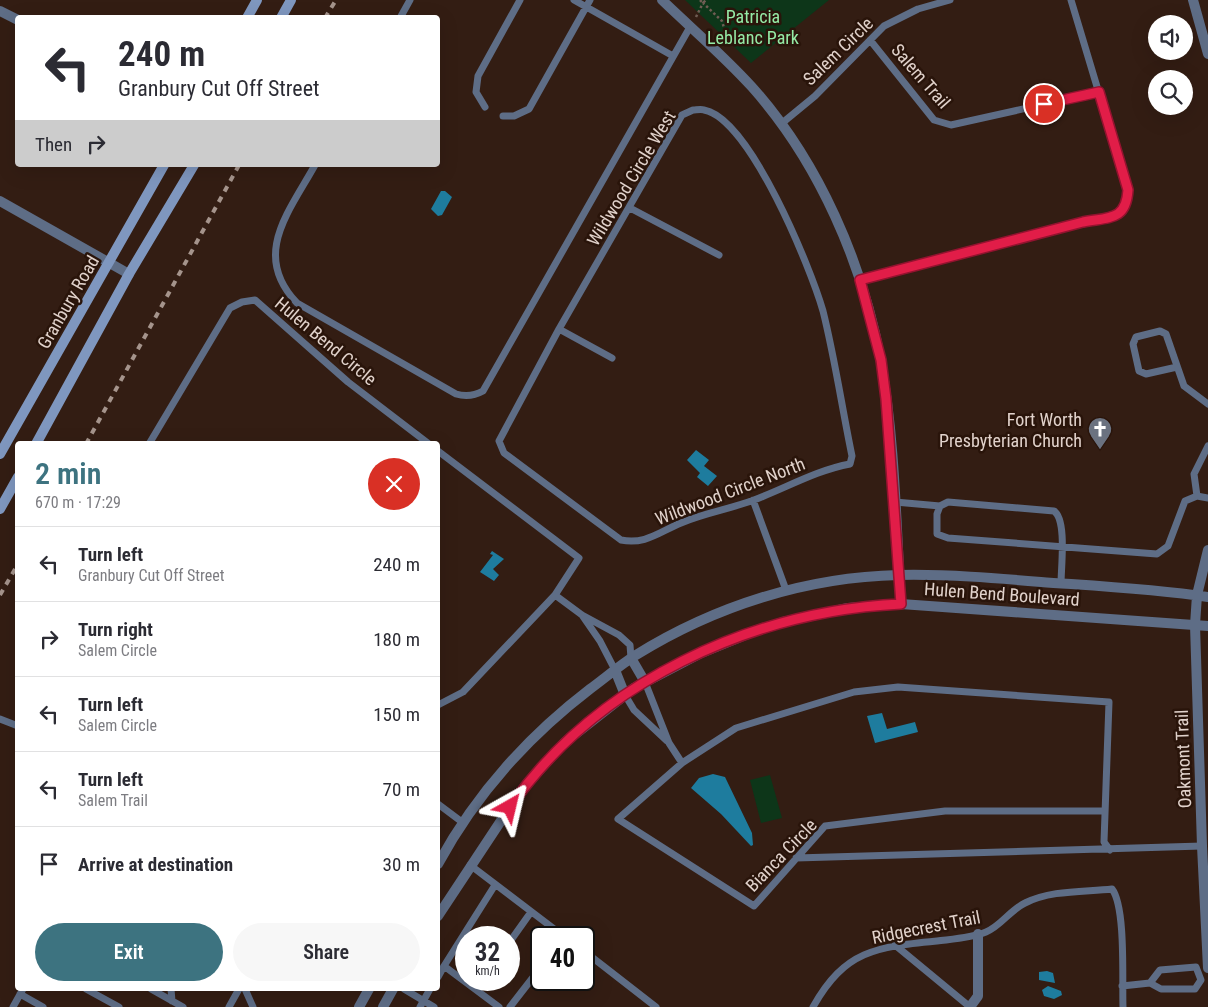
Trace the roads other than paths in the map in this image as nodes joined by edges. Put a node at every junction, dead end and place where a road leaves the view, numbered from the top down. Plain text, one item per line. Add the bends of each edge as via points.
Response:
1 (257, 0) edge
2 (291, 0) edge
3 (410, 0) edge
4 (520, 0) edge
5 (574, 0) edge
6 (662, 0) edge
7 (950, 0) edge
8 (1070, 0) edge
9 (1193, 0) edge
10 (588, 3) edge
11 (0, 11) edge
12 (249, 15) edge
13 (283, 15) edge
14 (402, 15) edge
15 (15, 18) edge
16 (690, 27) junction
17 (870, 40) junction
18 (1208, 54) edge
19 (673, 56) junction
20 (1099, 92) junction
21 (485, 107) dead end
22 (504, 116) dead end
23 (780, 124) junction
24 (163, 167) edge
25 (193, 167) edge
26 (315, 167) edge
27 (0, 201) edge
28 (630, 208) junction
29 (719, 255) dead end
30 (109, 263) junction
31 (129, 274) junction
32 (860, 280) junction
33 (559, 329) junction
34 (612, 358) dead end
35 (1177, 367) junction
36 (1208, 404) edge
37 (38, 441) edge
38 (151, 441) edge
39 (425, 441) edge
40 (1208, 446) edge
41 (440, 453) edge
42 (0, 454) edge
43 (850, 464) joint
44 (15, 482) edge
45 (1197, 496) junction
46 (1208, 498) edge
47 (753, 500) junction
48 (895, 502) junction
49 (940, 506) junction
50 (0, 509) edge
51 (621, 540) joint
52 (1062, 548) junction
53 (1208, 550) edge
54 (899, 575) junction
55 (1061, 584) junction
56 (786, 590) junction
57 (554, 595) junction
58 (1203, 596) edge
59 (901, 604) junction
60 (582, 614) junction
61 (1195, 625) junction
62 (1208, 626) edge
63 (631, 658) junction
64 (615, 670) junction
65 (645, 682) junction
66 (625, 695) junction
67 (440, 704) edge
68 (0, 718) edge
69 (15, 725) edge
70 (669, 743) junction
71 (682, 763) junction
72 (440, 806) edge
73 (1104, 811) junction
74 (462, 822) junction
75 (1202, 846) junction
76 (1110, 850) junction
77 (440, 858) edge
78 (796, 858) junction
79 (470, 865) junction
80 (495, 885) junction
81 (531, 912) junction
82 (440, 913) edge
83 (550, 926) edge
84 (520, 928) edge
85 (978, 934) junction
86 (895, 945) junction
87 (595, 960) edge
88 (444, 966) junction
89 (1208, 968) edge
90 (440, 973) edge
91 (455, 974) edge
92 (530, 981) edge
93 (1205, 981) edge
94 (1150, 982) junction
95 (1122, 986) junction
96 (22, 991) edge
97 (90, 991) edge
98 (154, 991) edge
99 (171, 991) edge
100 (238, 991) edge
101 (246, 991) edge
102 (368, 991) edge
103 (392, 991) edge
104 (406, 991) edge
105 (429, 991) edge
106 (479, 991) edge
107 (172, 1001) junction
108 (421, 1004) edge
109 (814, 1005) edge
110 (13, 1007) edge
111 (43, 1007) edge
112 (119, 1007) edge
113 (183, 1007) edge
114 (229, 1007) edge
115 (253, 1007) edge
116 (359, 1007) edge
117 (383, 1007) edge
118 (434, 1007) edge
119 (499, 1007) edge
120 (510, 1007) edge
121 (656, 1007) edge
122 (970, 1007) edge
123 (1123, 1007) edge

1 - 12 main road
2 - 13 main road
3 - 14 lane
4 - 21 lane via 478,76 476,92
5 - 10 lane
6 - 16 street
7 - 17 lane, Salem Circle via 918,9 884,26
8 - 20 lane
9 - 18 street
10 - 19 lane
10 - 22 lane via 530,109 514,116
11 - 15 street
16 - 19 lane
16 - 23 street via 753,88
17 - 20 lane, Salem Trail via 934,120 951,126
17 - 23 lane, Salem Circle via 814,96
19 - 26 lane via 483,390 477,394 456,394 297,303 286,291 276,268 276,240
20 - 32 lane via 1128,190 1127,204 1118,215
23 - 32 street via 828,200
24 - 30 main road, Granbury Road
25 - 31 main road
27 - 30 street
28 - 29 lane
28 - 33 lane, Wildwood Circle West
28 - 43 lane, Wildwood Circle West via 682,115 704,110 720,118 744,144 778,201 822,309 840,382 852,456
30 - 31 street
30 - 42 main road, Granbury Road
31 - 37 main road
32 - 48 street via 881,360
33 - 34 lane
33 - 51 lane, Wildwood Circle West via 499,441 504,453
35 - 35 lane via 1166,334 1160,331 1136,337 1132,344 1139,371 1146,374
35 - 36 lane via 1184,386
38 - 39 lane, Hulen Bend Circle via 230,308 255,300 348,382
40 - 45 lane via 1194,474
41 - 57 lane via 579,558
43 - 47 lane, Wildwood Circle North via 833,467
44 - 50 main road
45 - 46 lane
45 - 52 lane via 1185,501 1168,546 1157,554
47 - 51 lane, Wildwood Circle North via 682,522 645,541
47 - 56 lane
48 - 49 lane
48 - 54 street
49 - 52 lane via 936,526 937,534 943,537
49 - 52 lane via 948,502 1054,511 1061,520
52 - 55 lane
53 - 58 street, Oakmont Trail
54 - 55 street, Hulen Bend Boulevard
54 - 56 street, Hulen Bend Boulevard via 847,579
54 - 59 street
55 - 58 street, Hulen Bend Boulevard
56 - 63 street, Hulen Bend Boulevard via 697,623
57 - 60 lane
57 - 67 lane via 463,692
58 - 61 street, Oakmont Trail
59 - 61 street, Hulen Bend Boulevard
59 - 65 street, Hulen Bend Boulevard via 848,608 783,622 701,653
60 - 63 lane via 619,635 630,645
60 - 64 lane
61 - 62 street, Hulen Bend Boulevard
61 - 75 street, Oakmont Trail
63 - 64 street, Hulen Bend Boulevard
63 - 65 street
64 - 66 street
64 - 74 street, Hulen Bend Boulevard via 561,711 527,743
65 - 66 street, Hulen Bend Boulevard
65 - 70 lane
66 - 70 lane via 634,710
66 - 79 street, Hulen Bend Boulevard via 564,743 520,792
68 - 69 lane
70 - 71 lane
71 - 73 lane, Bianca Circle via 736,728 854,692 898,687 1109,702
71 - 78 lane, Bianca Circle via 618,819 754,906
72 - 74 lane
73 - 76 lane, Bianca Circle via 1104,842
73 - 78 lane, Bianca Circle via 945,811 825,826
74 - 77 street, Hulen Bend Boulevard
75 - 76 lane
75 - 89 street, Oakmont Trail
76 - 78 lane
79 - 80 lane
79 - 82 street, Hulen Bend Boulevard
80 - 81 lane
80 - 88 lane
81 - 83 lane
81 - 84 lane
85 - 86 lane, Ridgecrest Trail
85 - 95 lane, Ridgecrest Trail via 997,927 1025,903 1050,895 1112,889 1117,896 1120,913
85 - 122 street via 978,996
86 - 109 lane, Ridgecrest Trail via 853,959 840,970
86 - 122 lane
87 - 121 lane
88 - 90 lane
88 - 91 lane
92 - 120 lane
93 - 94 lane via 1195,989 1161,989
93 - 94 lane via 1196,967 1160,970
94 - 95 lane
95 - 123 lane
96 - 110 lane
96 - 111 lane
97 - 112 lane
98 - 107 lane
99 - 107 lane
100 - 114 lane
101 - 115 lane
102 - 116 street
103 - 117 street
104 - 108 lane
105 - 108 lane
106 - 119 lane
107 - 113 lane
108 - 118 lane

